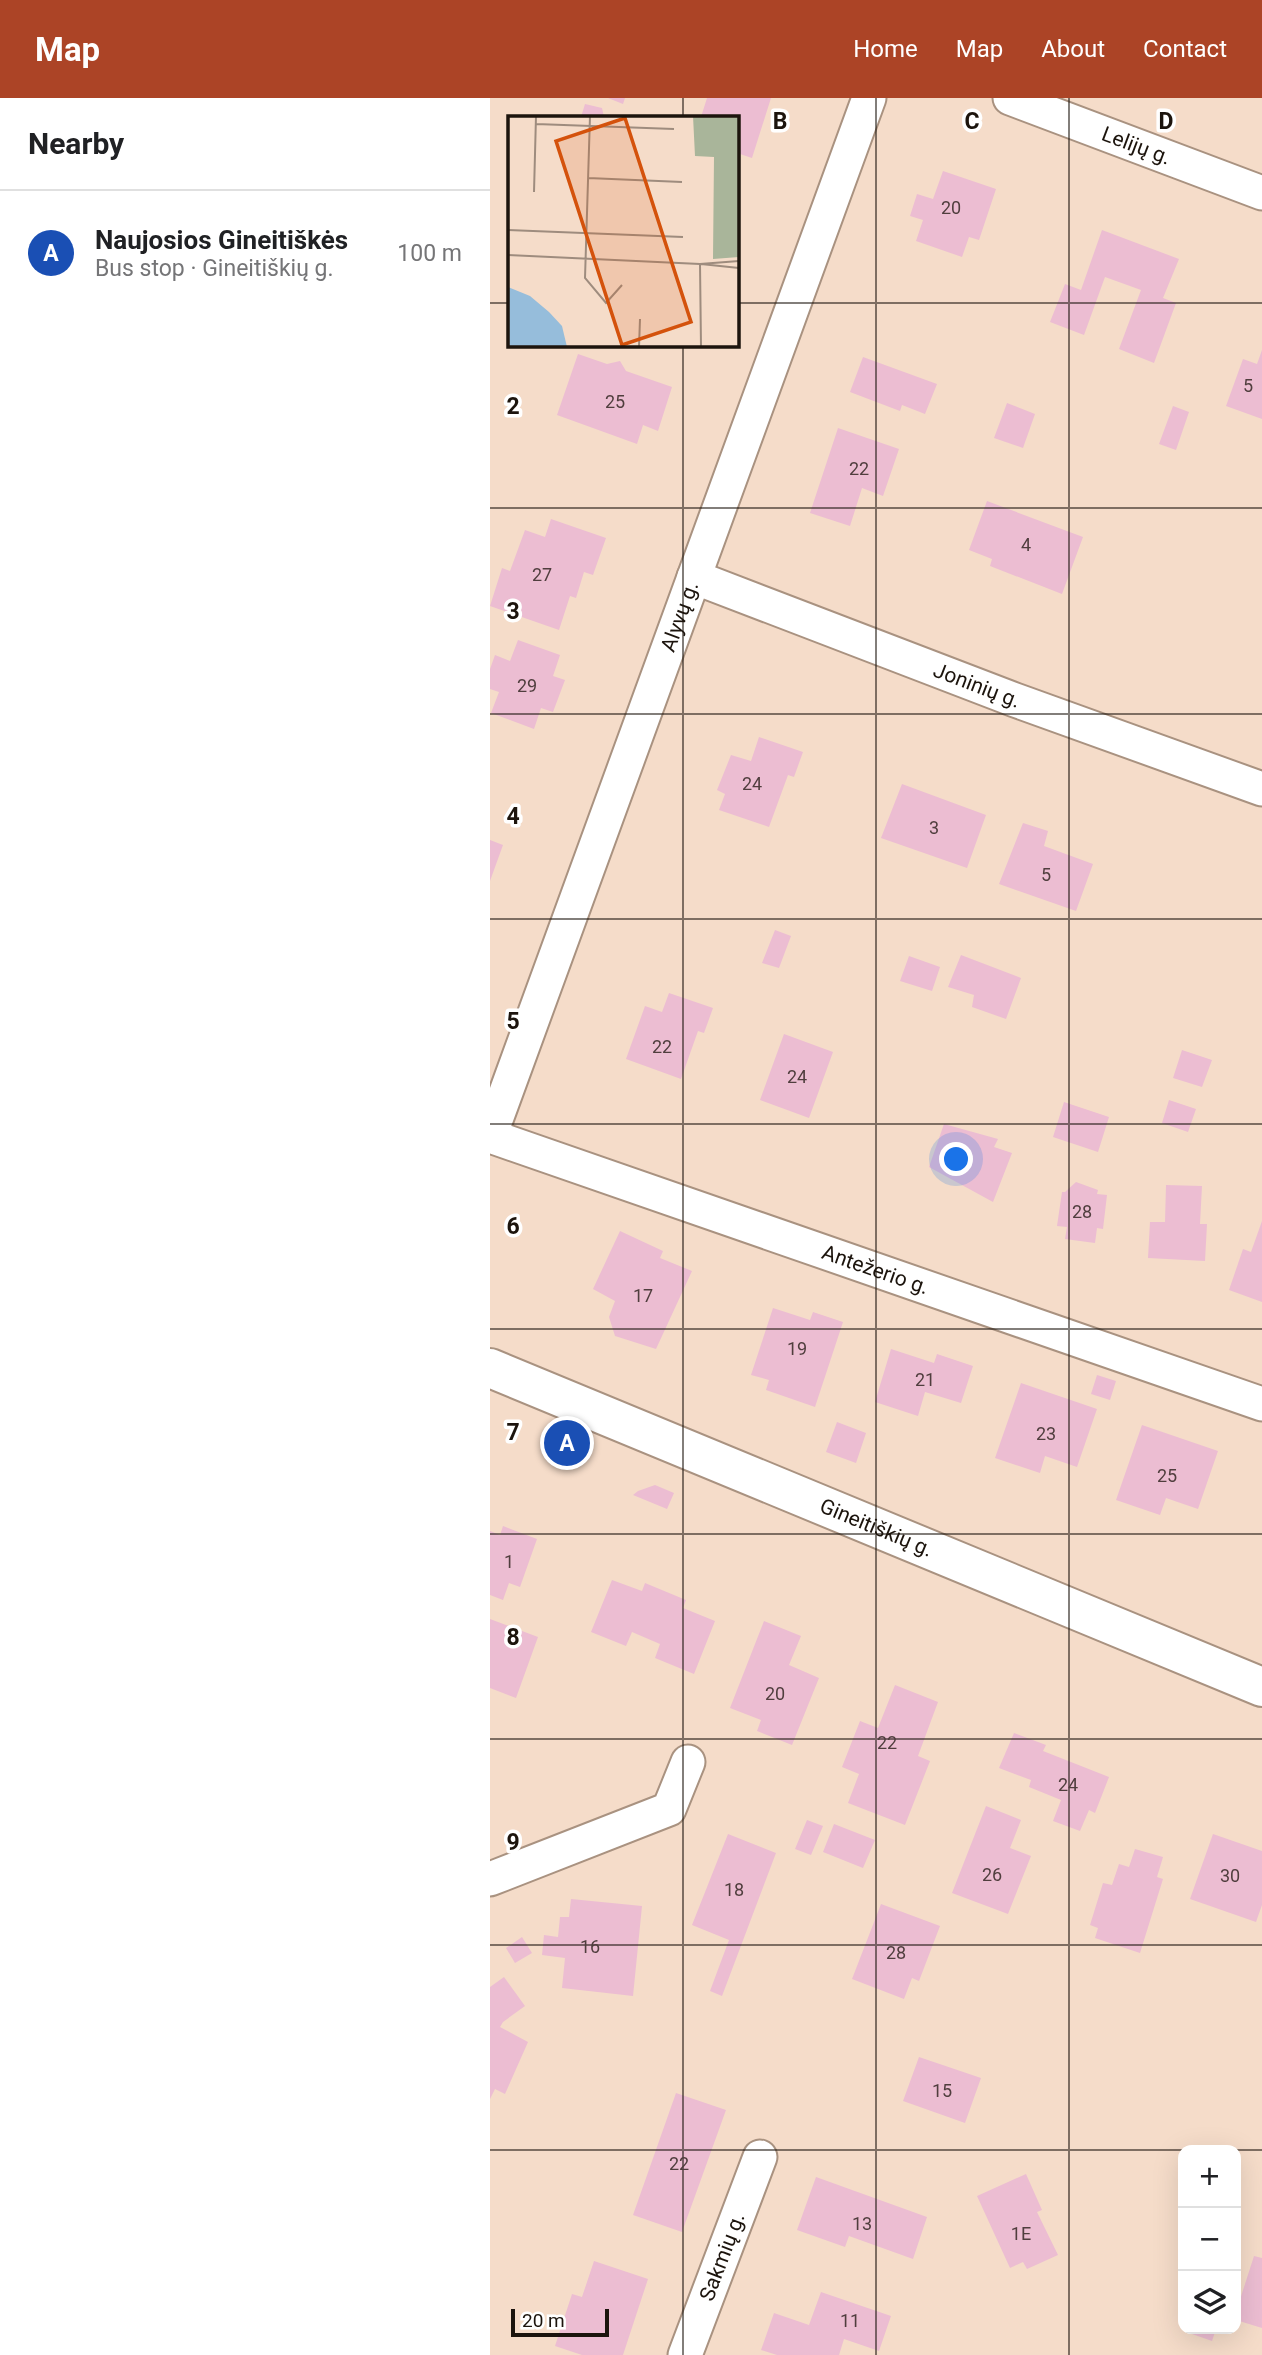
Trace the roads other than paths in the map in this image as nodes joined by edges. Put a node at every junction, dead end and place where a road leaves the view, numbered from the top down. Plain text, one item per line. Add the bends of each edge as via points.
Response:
1 (869, 98) edge
2 (1010, 98) edge
3 (1262, 193) edge
4 (694, 578) junction
5 (1262, 789) edge
6 (490, 1136) edge
7 (490, 1368) edge
8 (1262, 1404) edge
9 (1262, 1687) edge
10 (688, 1762) dead end
11 (490, 1880) edge
12 (760, 2157) dead end
13 (685, 2355) edge

1 - 4 street, Alyvų g.
2 - 3 street, Lelijų g.
4 - 5 street, Joninių g.
4 - 6 street, Alyvų g.
6 - 8 street, Antežerio g.
7 - 9 street, Gineitiškių g.
10 - 11 street via 669,1809
12 - 13 street, Sakmių g.

